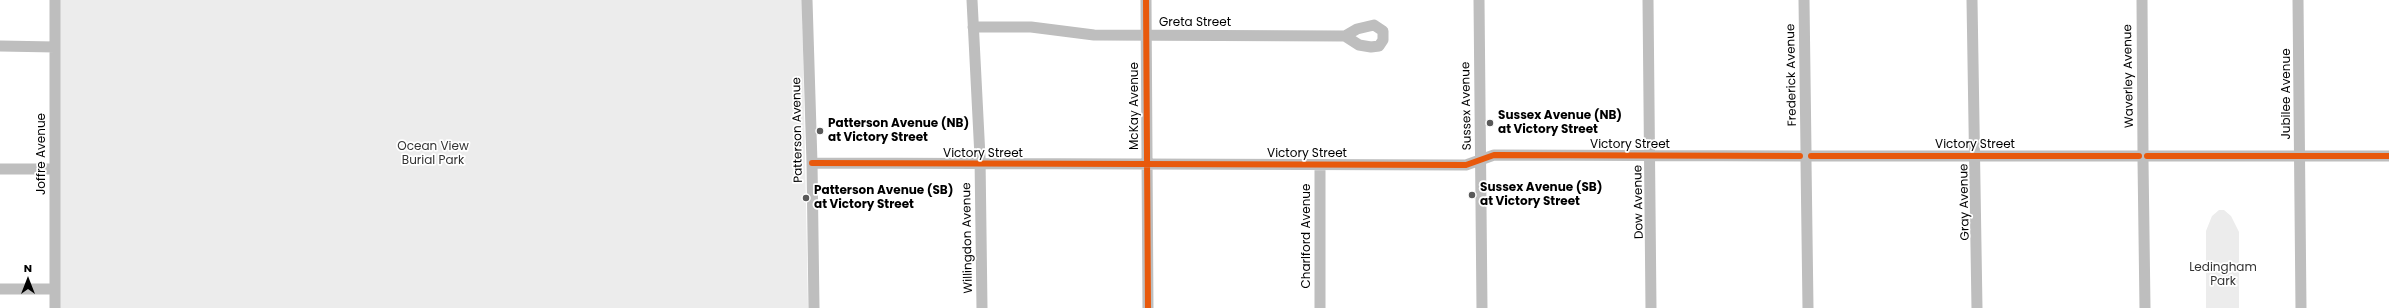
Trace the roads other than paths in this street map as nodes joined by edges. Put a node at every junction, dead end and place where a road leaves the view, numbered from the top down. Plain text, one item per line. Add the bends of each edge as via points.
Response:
1 (55, 0) edge
2 (807, 0) edge
3 (972, 0) edge
4 (1146, 0) edge
5 (1479, 0) edge
6 (1648, 0) edge
7 (1804, 0) edge
8 (1972, 0) edge
9 (2142, 0) edge
10 (2298, 0) edge
11 (973, 27) junction
12 (1146, 36) junction
13 (1345, 36) dead end
14 (0, 46) edge
15 (55, 47) junction
16 (1806, 156) junction
17 (1975, 156) junction
18 (2143, 156) junction
19 (2299, 156) junction
20 (2389, 156) edge
21 (1650, 157) junction
22 (1481, 160) junction
23 (812, 164) junction
24 (980, 165) junction
25 (1147, 165) junction
26 (1320, 165) junction
27 (0, 169) edge
28 (54, 169) junction
29 (0, 289) edge
30 (54, 289) junction
31 (55, 308) edge
32 (814, 308) edge
33 (982, 308) edge
34 (1148, 308) edge
35 (1320, 308) edge
36 (1482, 308) edge
37 (1651, 308) edge
38 (1808, 308) edge
39 (1977, 308) edge
40 (2145, 308) edge
41 (2301, 308) edge

1 - 15 street, Joffre Avenue
2 - 23 street, Patterson Avenue
3 - 11 street, Willingdon Avenue
4 - 12 street, McKay Avenue
5 - 22 street, Sussex Avenue
6 - 21 street, Dow Avenue
7 - 16 street, Frederick Avenue
8 - 17 street, Gray Avenue
9 - 18 street, Waverley Avenue
10 - 19 street, Jubilee Avenue
11 - 12 street, Greta Street via 1017,26 1084,35
11 - 24 street, Willingdon Avenue
12 - 13 street, Greta Street
12 - 25 street, McKay Avenue
14 - 15 street
15 - 28 street, Joffre Avenue
16 - 17 street, Victory Street
16 - 21 street, Victory Street
16 - 38 street, Frederick Avenue
17 - 18 street, Victory Street
17 - 39 street, Gray Avenue
18 - 19 street, Victory Street
18 - 40 street, Waverley Avenue
19 - 20 street, Victory Street
19 - 41 street, Jubilee Avenue
21 - 22 street, Victory Street via 1494,155
21 - 37 street, Dow Avenue
22 - 26 street, Victory Street via 1466,165
22 - 36 street, Sussex Avenue
23 - 24 street, Victory Street
23 - 32 street, Patterson Avenue
24 - 25 street, Victory Street
24 - 33 street, Willingdon Avenue
25 - 26 street, Victory Street
25 - 34 street, McKay Avenue
26 - 35 street, Charlford Avenue
27 - 28 street
28 - 30 street, Joffre Avenue
29 - 30 street
30 - 31 street, Joffre Avenue

